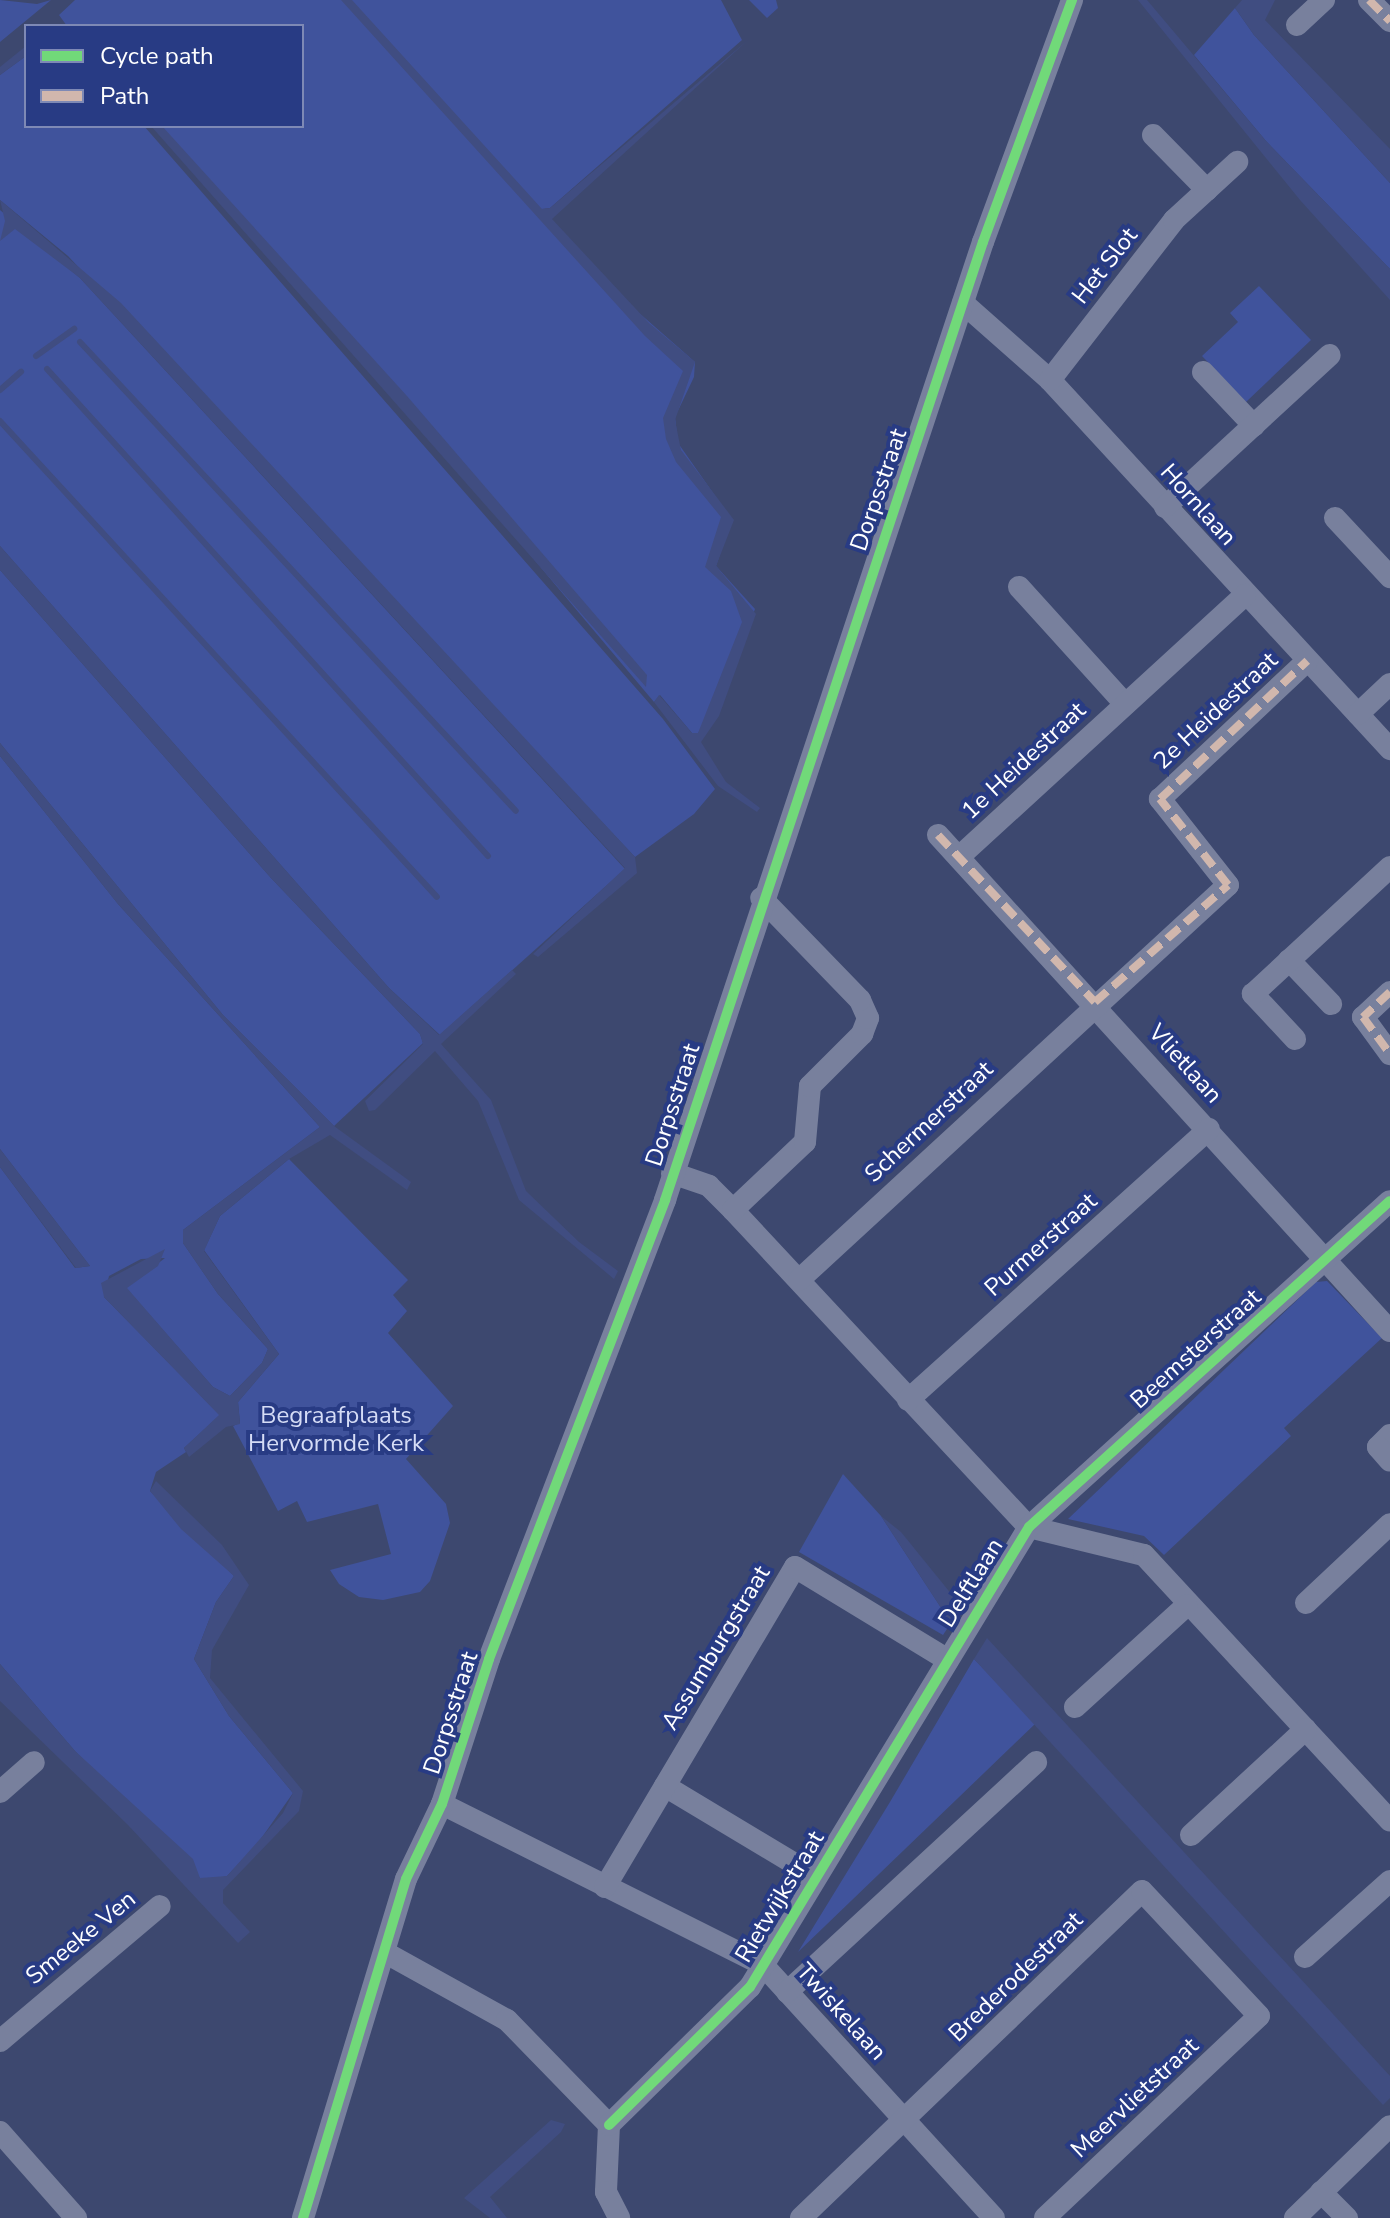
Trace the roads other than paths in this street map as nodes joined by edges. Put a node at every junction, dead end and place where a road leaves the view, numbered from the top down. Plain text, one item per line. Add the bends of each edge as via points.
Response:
1 (1072, 0) edge
2 (1324, 0) edge
3 (1369, 0) edge
4 (1390, 21) edge
5 (1297, 25) dead end
6 (1153, 135) dead end
7 (1237, 162) dead end
8 (1207, 190) junction
9 (963, 303) junction
10 (1330, 355) dead end
11 (1203, 372) dead end
12 (1050, 380) junction
13 (1254, 426) junction
14 (1165, 507) junction
15 (1335, 518) dead end
16 (1390, 577) edge
17 (1019, 587) dead end
18 (1245, 595) junction
19 (1307, 661) junction
20 (1390, 684) edge
21 (1125, 704) junction
22 (1358, 714) junction
23 (1390, 749) edge
24 (938, 835) dead end
25 (959, 857) junction
26 (1390, 867) edge
27 (761, 898) junction
28 (1289, 960) junction
29 (1390, 992) edge
30 (1095, 1002) junction
31 (1331, 1004) dead end
32 (1295, 1039) dead end
33 (1390, 1054) edge
34 (1209, 1129) junction
35 (672, 1173) junction
36 (1390, 1201) edge
37 (733, 1210) junction
38 (1326, 1258) junction
39 (799, 1280) junction
40 (1390, 1331) edge
41 (908, 1400) junction
42 (1390, 1435) edge
43 (1390, 1461) edge
44 (1390, 1524) edge
45 (1029, 1527) junction
46 (1306, 1603) dead end
47 (1187, 1605) junction
48 (948, 1660) junction
49 (1075, 1707) dead end
50 (1306, 1729) junction
51 (34, 1762) dead end
52 (1036, 1762) dead end
53 (665, 1786) junction
54 (0, 1792) edge
55 (442, 1804) junction
56 (1390, 1821) edge
57 (1191, 1835) dead end
58 (815, 1876) junction
59 (1390, 1881) edge
60 (605, 1887) junction
61 (160, 1906) dead end
62 (386, 1953) junction
63 (1305, 1957) dead end
64 (762, 1964) junction
65 (787, 1992) junction
66 (1259, 2016) joint
67 (0, 2041) edge
68 (905, 2121) junction
69 (609, 2125) junction
70 (1390, 2126) edge
71 (0, 2132) edge
72 (1321, 2192) junction
73 (76, 2218) edge
74 (303, 2218) edge
75 (619, 2218) edge
76 (801, 2218) edge
77 (994, 2218) edge
78 (1045, 2218) edge
79 (1295, 2218) edge
80 (1347, 2218) edge

1 - 9 street, Dorpsstraat
2 - 5 street
3 - 4 street
6 - 8 street
7 - 8 street, Het Slot
8 - 12 street, Het Slot via 1174,220
9 - 12 street, Hornlaan
9 - 27 street, Dorpsstraat
10 - 13 street
11 - 13 street
12 - 14 street, Hornlaan
13 - 14 street
14 - 18 street, Hornlaan
15 - 16 street
17 - 21 street, 1e Heidestraat
18 - 19 street, Hornlaan
18 - 21 street, 1e Heidestraat
19 - 22 street, Hornlaan
19 - 30 street, 2e Heidestraat via 1160,799 1228,885
20 - 22 street
21 - 25 street, 1e Heidestraat
22 - 23 street, Hornlaan
24 - 25 street, Vlietlaan
25 - 30 street, Vlietlaan
26 - 28 street
27 - 35 street, Dorpsstraat
27 - 37 street via 860,1000 868,1018 862,1034 810,1086 805,1142
28 - 31 street
28 - 32 street via 1253,994
29 - 33 street via 1363,1017
30 - 34 street, Vlietlaan
30 - 39 street, Schermerstraat
34 - 38 street, Vlietlaan
34 - 41 street, Purmerstraat
35 - 37 street, Delftlaan via 709,1186
35 - 55 street, Dorpsstraat via 489,1659
36 - 38 street, Beemsterstraat
37 - 39 street, Delftlaan
38 - 40 street, Vlietlaan
38 - 45 street, Beemsterstraat
39 - 41 street, Delftlaan
41 - 45 street, Delftlaan
42 - 43 street via 1378,1447
44 - 46 street
45 - 47 street, Delftlaan via 1144,1555
45 - 48 street, Delftlaan
47 - 49 street
47 - 50 street, Delftlaan
48 - 53 street, Assumburgstraat via 795,1567
48 - 58 street, Rietwijkstraat
50 - 56 street, Delftlaan
50 - 57 street
51 - 54 street
52 - 65 street
53 - 58 street
53 - 60 street, Assumburgstraat
55 - 60 street, Twiskelaan
55 - 62 street, Dorpsstraat via 406,1879
58 - 64 street, Rietwijkstraat
59 - 63 street
60 - 64 street, Twiskelaan
61 - 67 street, Smeeke Ven
62 - 69 street via 507,2020
62 - 74 street, Dorpsstraat
64 - 65 street, Twiskelaan
64 - 69 street, Rietwijkstraat via 750,1987
65 - 68 street, Twiskelaan
66 - 68 street, Brederodestraat via 1142,1891
66 - 78 street, Meervlietstraat
68 - 76 street, Brederodestraat
68 - 77 street, Twiskelaan
69 - 75 street via 606,2192
70 - 72 street
71 - 73 street
72 - 79 street
72 - 80 street

